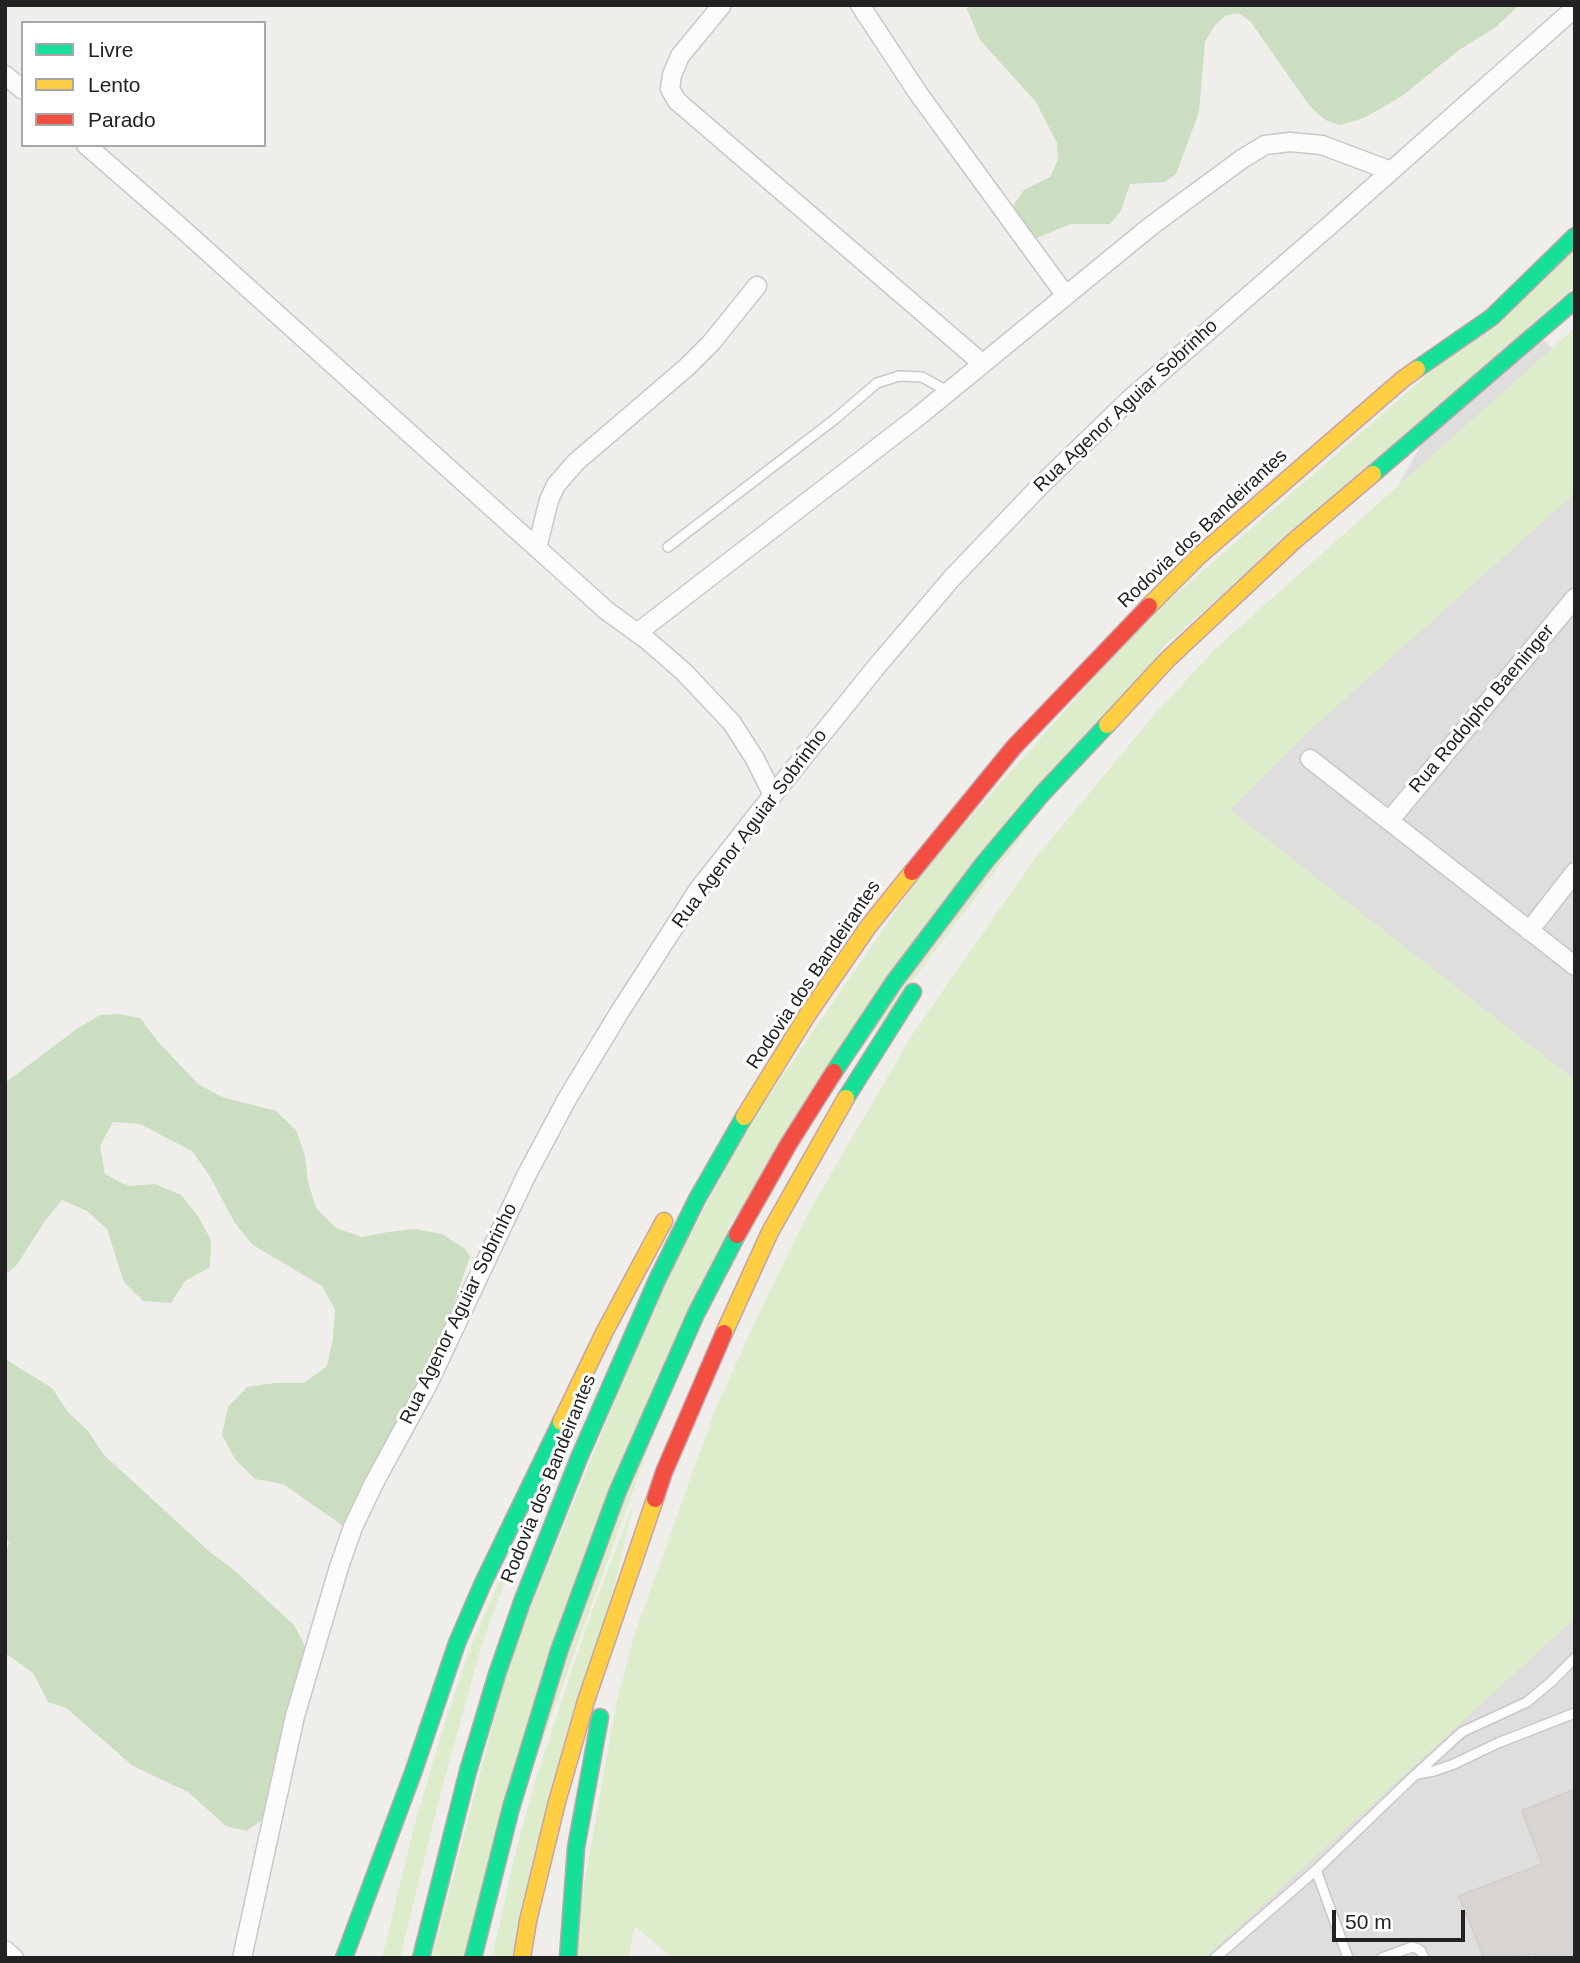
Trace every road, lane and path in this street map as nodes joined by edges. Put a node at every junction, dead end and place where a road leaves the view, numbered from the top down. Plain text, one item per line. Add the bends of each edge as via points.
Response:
1 (722, 5) edge
2 (860, 5) edge
3 (1575, 8) edge
4 (5, 75) edge
5 (21, 88) edge
6 (88, 147) edge
7 (1391, 171) junction
8 (1575, 236) edge
9 (757, 286) dead end
10 (1066, 296) junction
11 (1575, 303) edge
12 (983, 364) junction
13 (949, 392) junction
14 (667, 547) dead end
15 (537, 548) junction
16 (1575, 598) edge
17 (638, 633) junction
18 (1067, 691) junction
19 (1310, 759) dead end
20 (772, 794) junction
21 (1056, 803) dead end
22 (1389, 821) junction
23 (1575, 872) edge
24 (1529, 931) junction
25 (1575, 966) edge
26 (920, 981) dead end
27 (727, 1115) dead end
28 (674, 1203) dead end
29 (623, 1595) junction
30 (1575, 1658) edge
31 (1575, 1713) edge
32 (414, 1770) junction
33 (1415, 1775) junction
34 (1317, 1870) junction
35 (378, 1913) dead end
36 (5, 1950) edge
37 (14, 1958) edge
38 (242, 1958) edge
39 (344, 1958) edge
40 (421, 1958) edge
41 (473, 1958) edge
42 (522, 1958) edge
43 (568, 1958) edge
44 (1215, 1958) edge
45 (1348, 1958) edge
46 (1382, 1958) edge
47 (1424, 1958) edge

1 - 12 street via 680,56 670,89 677,101
2 - 10 street via 918,93
3 - 7 street, Rua Agenor Aguiar Sobrinho
4 - 5 street
6 - 15 street
7 - 10 street via 1322,145 1265,145 1151,226
7 - 20 street, Rua Agenor Aguiar Sobrinho via 1130,399 1041,485 952,578
8 - 18 highway, Rodovia dos Bandeirantes via 1492,317 1403,379 1199,556
9 - 15 street via 687,367 576,462 556,485
10 - 12 street
11 - 21 highway via 1494,387 1212,633
11 - 41 highway via 1294,541 1167,660 984,863 852,1043 738,1233 696,1314 617,1493 559,1651 511,1808
12 - 13 street
13 - 14 lane via 922,377 899,376 877,383
13 - 17 street
15 - 17 street
16 - 22 street, Rua Rodolpho Baeninger
17 - 20 street via 684,672 732,723
18 - 27 highway via 995,752 907,855 816,979
18 - 40 highway, Rodovia dos Bandeirantes via 969,800 868,927 808,1014 697,1199 621,1358 522,1602 468,1772
19 - 22 street
20 - 38 street, Rua Agenor Aguiar Sobrinho via 698,890 567,1100 428,1384 352,1527 295,1716
22 - 24 street
23 - 24 street
24 - 25 street
26 - 29 highway via 832,1121 771,1232 664,1472
28 - 32 highway via 605,1331 483,1583 457,1643
29 - 42 highway via 561,1790
29 - 43 highway via 576,1848
30 - 33 lane via 1527,1702 1462,1732
31 - 33 lane via 1434,1772
32 - 35 highway
32 - 39 highway
33 - 34 lane
34 - 44 lane
34 - 45 lane
36 - 37 street
46 - 47 lane via 1412,1948

